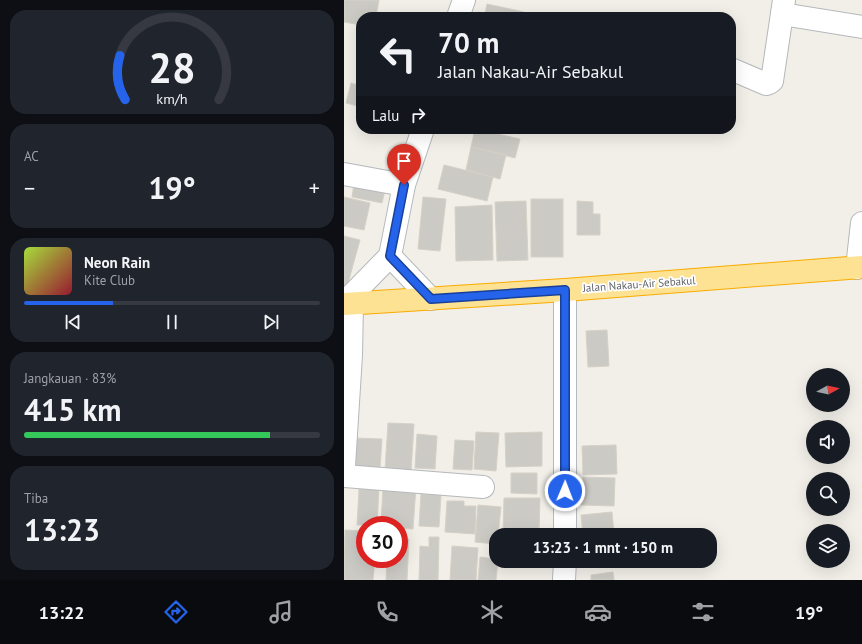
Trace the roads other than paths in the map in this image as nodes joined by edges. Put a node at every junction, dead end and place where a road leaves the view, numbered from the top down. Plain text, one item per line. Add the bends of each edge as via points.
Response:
1 (464, 0) edge
2 (783, 7) edge
3 (460, 12) edge
4 (862, 26) edge
5 (736, 71) edge
6 (421, 134) edge
7 (344, 174) edge
8 (404, 185) junction
9 (862, 223) edge
10 (390, 256) junction
11 (859, 267) edge
12 (565, 290) junction
13 (431, 299) junction
14 (347, 303) edge
15 (344, 466) edge
16 (344, 476) edge
17 (483, 486) dead end
18 (565, 528) edge
19 (565, 568) edge
20 (564, 580) edge

1 - 3 street
2 - 4 street
2 - 5 street via 772,81 766,84
6 - 8 street
7 - 8 street
8 - 10 street
9 - 11 street
10 - 13 street
10 - 14 street
11 - 12 highway, Jalan Nakau-Air Sebakul
12 - 13 highway, Jalan Nakau-Air Sebakul
12 - 18 street
13 - 14 highway, Jalan Nakau-Air Sebakul
14 - 15 street via 351,355
16 - 17 street
19 - 20 street

